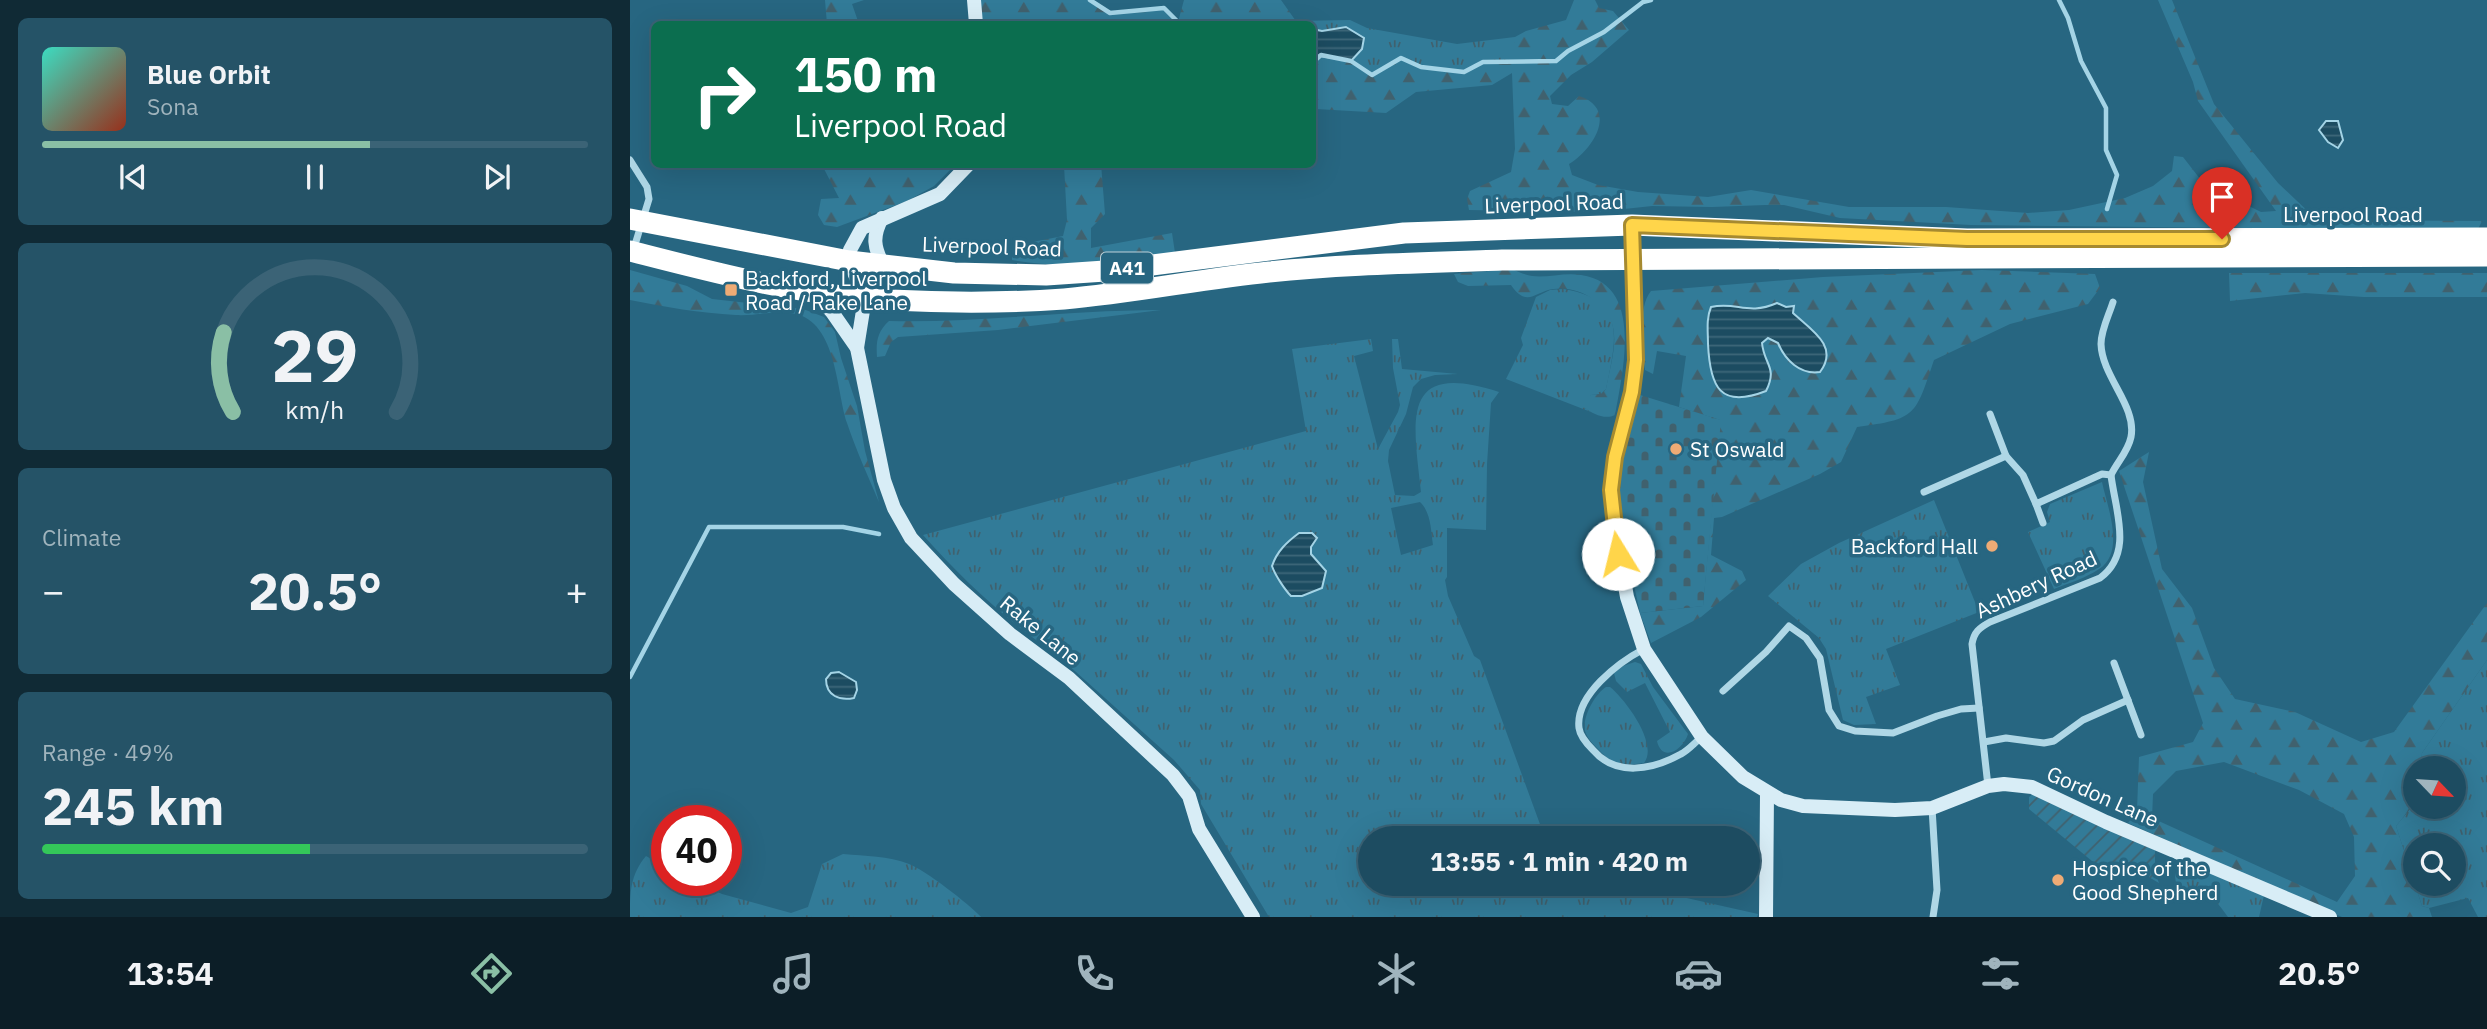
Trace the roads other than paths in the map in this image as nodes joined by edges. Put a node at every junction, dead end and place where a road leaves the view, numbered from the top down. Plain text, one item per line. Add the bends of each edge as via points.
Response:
1 (974, 0) edge
2 (976, 21) edge
3 (630, 160) edge
4 (965, 168) edge
5 (882, 218) junction
6 (636, 220) edge
7 (1632, 225) junction
8 (2487, 238) edge
9 (631, 251) edge
10 (2487, 256) edge
11 (1633, 259) junction
12 (849, 261) junction
13 (883, 265) junction
14 (814, 292) junction
15 (865, 298) junction
16 (2113, 302) dead end
17 (857, 348) junction
18 (1990, 414) dead end
19 (2006, 456) junction
20 (2111, 475) junction
21 (1924, 492) dead end
22 (2036, 504) junction
23 (2043, 523) dead end
24 (1644, 649) junction
25 (2113, 663) dead end
26 (1723, 691) dead end
27 (2128, 700) junction
28 (1979, 708) junction
29 (2141, 735) dead end
30 (1702, 737) junction
31 (1984, 742) junction
32 (1988, 786) junction
33 (1767, 793) junction
34 (1932, 807) junction
35 (1253, 917) edge
36 (1766, 917) edge
37 (1933, 917) edge
38 (2330, 917) edge

1 - 2 street
3 - 6 street via 649,199
4 - 5 street via 940,194
5 - 12 street via 862,228
5 - 13 street via 874,238
6 - 9 street
6 - 12 highway, Liverpool Road / A41
7 - 8 highway, Liverpool Road / A41 via 1967,239
7 - 11 street
7 - 13 highway, Liverpool Road / A41 via 1404,233 1046,275 954,273
9 - 14 highway, Liverpool Road / A41
10 - 11 highway, Liverpool Road / A41
11 - 15 highway, Liverpool Road / A41 via 1341,266 1054,299 934,302
11 - 24 street via 1636,360 1611,490 1618,554
12 - 13 highway, Liverpool Road / A41
12 - 15 street
14 - 15 highway, Liverpool Road / A41
14 - 17 street, Rake Lane
15 - 17 street, Rake Lane
16 - 20 street via 2101,341 2102,355 2132,426 2128,449
17 - 35 street, Rake Lane via 884,480 911,538 954,584 1069,678 1172,775 1189,796 1199,829
18 - 19 street
19 - 21 street
19 - 22 street via 2023,475
20 - 22 street via 2102,474
20 - 28 street, Ashbery Road via 2120,530 2115,562 2100,578 1980,627 1972,644
22 - 23 street
24 - 30 street
24 - 30 street via 1605,676 1588,698 1580,713 1579,729 1585,742 1609,764 1629,768 1682,754
25 - 27 street
26 - 28 street via 1789,626 1806,638 1820,658 1829,710 1839,726 1855,732 1894,733 1937,716
27 - 29 street
27 - 31 street via 2091,716 2054,741 2006,738
28 - 31 street, Ashbery Road
30 - 33 street, Gordon Lane via 1743,777
31 - 32 street, Ashbery Road
32 - 34 street, Gordon Lane
32 - 38 street, Gordon Lane via 2032,787
33 - 34 street, Gordon Lane via 1803,806
33 - 36 street
34 - 37 street via 1937,890

